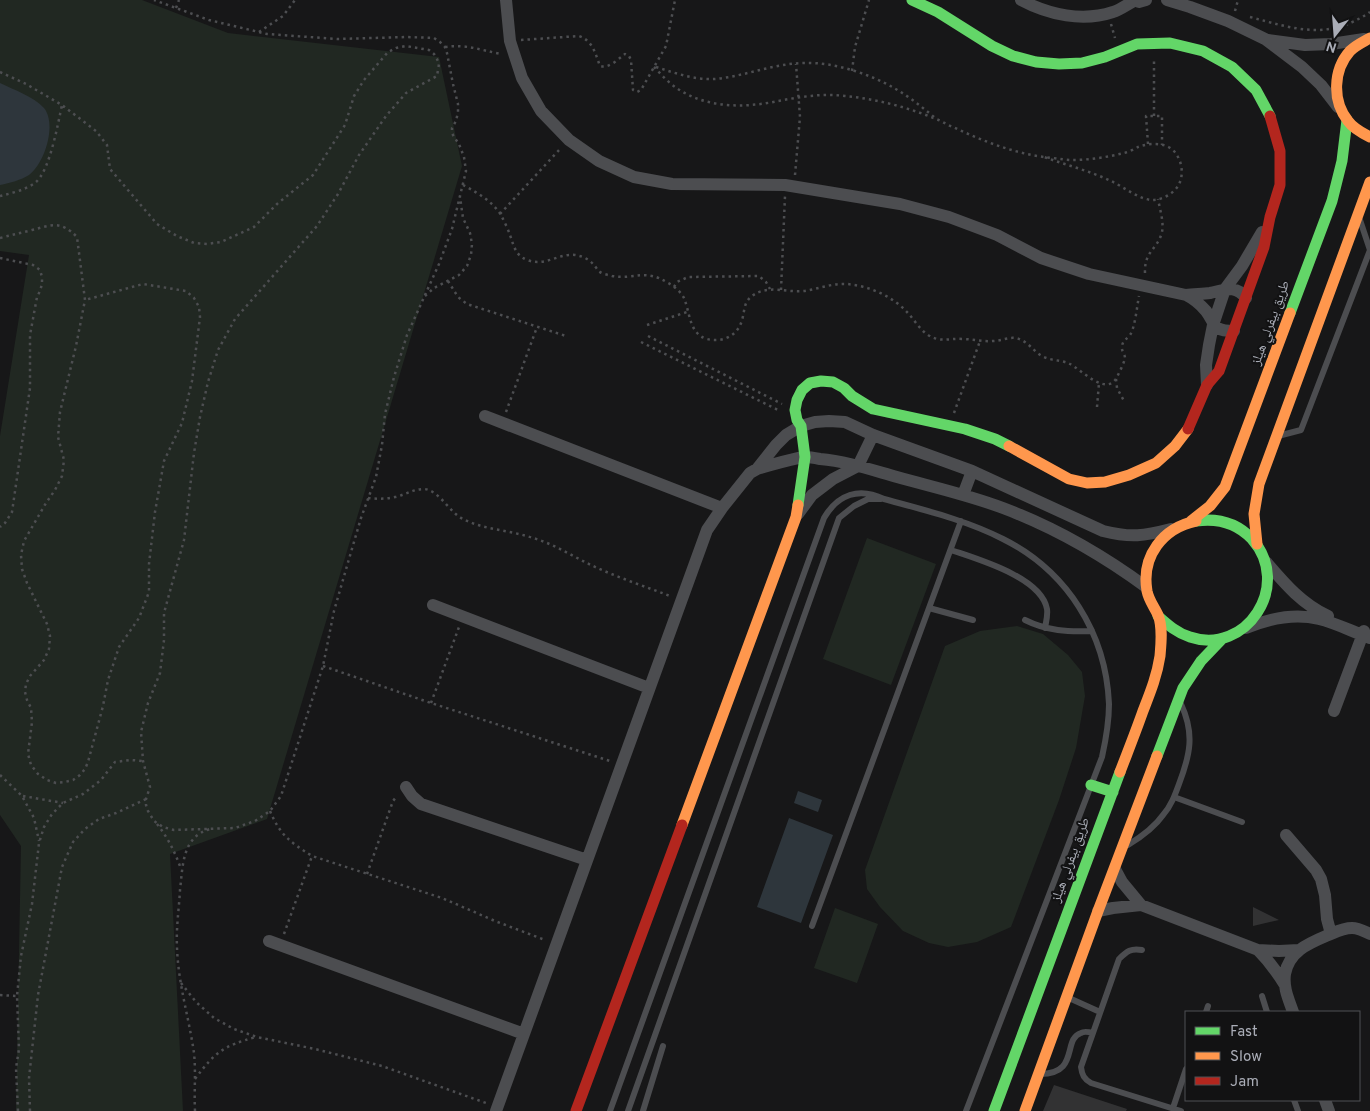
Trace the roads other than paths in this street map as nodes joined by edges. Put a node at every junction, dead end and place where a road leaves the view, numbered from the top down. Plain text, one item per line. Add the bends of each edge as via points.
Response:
1 (506, 0) edge
2 (912, 0) edge
3 (931, 0) edge
4 (1021, 0) edge
5 (1134, 0) edge
6 (1146, 0) edge
7 (1167, 0) edge
8 (938, 12) junction
9 (1265, 39) junction
10 (1368, 39) edge
11 (1344, 117) junction
12 (1370, 138) edge
13 (1370, 182) edge
14 (1358, 216) junction
15 (1270, 217) junction
16 (1225, 289) junction
17 (1186, 295) junction
18 (1246, 298) junction
19 (1213, 325) junction
20 (1234, 331) junction
21 (1207, 385) junction
22 (485, 416) dead end
23 (798, 419) junction
24 (873, 435) junction
25 (1277, 436) junction
26 (805, 457) junction
27 (858, 466) junction
28 (757, 469) junction
29 (972, 471) junction
30 (963, 494) junction
31 (846, 496) junction
32 (884, 499) junction
33 (854, 506) junction
34 (722, 508) junction
35 (828, 510) junction
36 (796, 517) junction
37 (839, 518) junction
38 (961, 521) junction
39 (1191, 521) junction
40 (1174, 528) junction
41 (1257, 544) junction
42 (950, 550) junction
43 (1265, 560) junction
44 (1146, 586) junction
45 (433, 605) dead end
46 (929, 608) junction
47 (1158, 616) junction
48 (973, 620) dead end
49 (1025, 620) dead end
50 (1045, 628) junction
51 (1242, 630) junction
52 (1092, 631) junction
53 (1367, 634) edge
54 (1223, 638) junction
55 (649, 688) junction
56 (1179, 700) junction
57 (1334, 711) dead end
58 (1092, 784) junction
59 (408, 789) road end
60 (1113, 792) junction
61 (1174, 797) junction
62 (1242, 822) dead end
63 (1286, 835) dead end
64 (1122, 849) junction
65 (587, 860) junction
66 (1114, 869) junction
67 (1141, 905) junction
68 (1098, 911) junction
69 (812, 926) dead end
70 (1331, 934) junction
71 (1370, 934) edge
72 (275, 943) road end
73 (1142, 950) dead end
74 (1258, 950) junction
75 (1299, 950) junction
76 (1285, 985) junction
77 (1262, 996) dead end
78 (1068, 998) junction
79 (1267, 1011) edge
80 (1294, 1011) edge
81 (1100, 1012) junction
82 (1093, 1033) junction
83 (524, 1034) junction
84 (663, 1046) dead end
85 (1185, 1072) edge
86 (1039, 1074) junction
87 (1173, 1108) junction
88 (497, 1109) edge
89 (576, 1111) edge
90 (610, 1111) edge
91 (628, 1111) edge
92 (643, 1111) edge
93 (966, 1111) edge
94 (994, 1111) edge
95 (1025, 1111) edge
96 (1181, 1111) edge

1 - 17 street via 510,41 522,78 541,111 569,140 599,162 634,177 672,184 790,186 900,204 949,217 997,235 1041,258 1089,274
2 - 8 street
3 - 8 street
4 - 5 street via 1055,14 1074,16 1114,12
5 - 6 street
7 - 9 street via 1228,21
8 - 15 street via 992,46 1036,62 1082,63 1136,44 1170,43 1203,51 1232,67 1256,90 1272,119 1280,151 1280,185
9 - 10 street via 1305,46
9 - 11 street via 1321,85
10 - 11 street via 1352,49 1336,79 1336,97
11 - 12 street
11 - 39 street, طريق بيفرلي هيلز via 1343,157 1332,201 1234,465 1225,487 1210,506
13 - 14 street
14 - 25 street
14 - 25 lane via 1370,250 1301,430
15 - 16 street via 1258,242
15 - 18 street via 1264,248
16 - 17 street
16 - 18 street via 1237,290
16 - 19 street
17 - 19 street via 1198,302
18 - 20 street
19 - 20 street
19 - 21 street via 1207,358
20 - 21 street via 1219,371
21 - 23 street via 1190,426 1175,446 1156,463 1105,482 1069,479 995,439 965,429 873,409 833,382 821,380 802,390 797,400
22 - 34 street
23 - 24 street via 844,422
23 - 26 street
23 - 28 street
24 - 27 street
24 - 29 street
25 - 41 street via 1254,504
26 - 27 street
26 - 28 street
26 - 36 street
27 - 30 street
27 - 36 street via 833,478 812,495
28 - 34 street via 750,473
29 - 30 street
29 - 40 street via 1103,531 1140,536
30 - 44 street via 1048,526
31 - 32 lane via 865,493
31 - 33 lane
31 - 35 lane
32 - 33 lane via 868,499
32 - 38 lane
33 - 37 lane
34 - 55 street via 707,530
35 - 37 lane
35 - 90 lane
36 - 89 street
37 - 91 lane
38 - 42 lane
38 - 52 lane via 1003,539 1047,569 1065,587
39 - 40 street
39 - 41 street via 1228,522
40 - 44 street via 1152,553
41 - 43 street
42 - 46 lane
42 - 50 lane via 994,565 1027,583 1045,603
43 - 51 street via 1268,580 1265,599 1256,616
43 - 53 street via 1309,606
44 - 47 street
45 - 55 street
46 - 48 lane
46 - 69 lane
47 - 54 street via 1172,629 1188,637 1205,640
47 - 60 street, طريق بيفرلي هيلز via 1159,664
49 - 50 lane
50 - 52 lane
51 - 53 street via 1277,618 1307,617
51 - 54 street
52 - 58 lane via 1107,680 1109,706 1102,757
53 - 57 street
54 - 56 street via 1200,661
55 - 65 street
56 - 61 lane via 1188,724 1190,746
56 - 64 street
58 - 60 street
58 - 93 lane
59 - 65 street via 422,804
60 - 94 street, طريق بيفرلي هيلز
61 - 62 lane
61 - 64 lane via 1157,823
63 - 70 street via 1321,880
64 - 66 street
65 - 83 street
66 - 67 street
66 - 68 street
67 - 68 street
67 - 74 street
68 - 78 street
70 - 71 street via 1352,928
70 - 75 street
72 - 83 street
73 - 81 lane via 1134,949 1119,959
74 - 75 street
74 - 76 street via 1269,960
75 - 76 street via 1288,966
76 - 80 street
77 - 79 lane
78 - 81 lane
78 - 86 street
81 - 82 lane
82 - 86 lane via 1079,1033 1075,1037 1064,1066 1058,1071
82 - 87 lane via 1081,1067 1086,1080
83 - 88 street
84 - 92 lane
85 - 87 lane
86 - 95 street
87 - 96 lane

